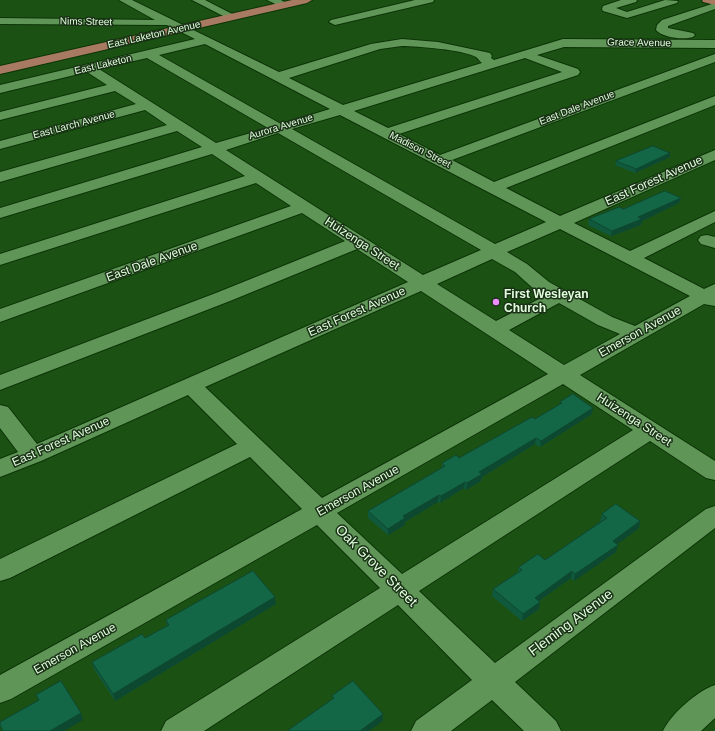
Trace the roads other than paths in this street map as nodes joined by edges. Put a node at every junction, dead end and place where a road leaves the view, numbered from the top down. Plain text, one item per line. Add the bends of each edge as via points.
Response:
1 (124, 0) edge
2 (197, 0) edge
3 (272, 0) edge
4 (307, 0) edge
5 (429, 0) edge
6 (632, 0) edge
7 (670, 0) edge
8 (707, 0) edge
9 (715, 2) edge
10 (284, 5) junction
11 (715, 6) edge
12 (0, 12) edge
13 (233, 17) junction
14 (0, 21) edge
15 (15, 21) junction
16 (335, 22) dead end
17 (178, 26) junction
18 (715, 33) edge
19 (206, 40) junction
20 (563, 43) joint
21 (715, 44) edge
22 (150, 54) junction
23 (524, 54) junction
24 (715, 58) edge
25 (488, 60) junction
26 (89, 68) junction
27 (0, 70) edge
28 (277, 77) junction
29 (118, 86) junction
30 (0, 89) edge
31 (715, 100) edge
32 (147, 105) junction
33 (340, 109) junction
34 (0, 116) edge
35 (179, 126) junction
36 (279, 128) junction
37 (387, 133) junction
38 (0, 145) edge
39 (213, 148) junction
40 (715, 154) edge
41 (438, 160) junction
42 (0, 177) edge
43 (258, 177) junction
44 (493, 188) junction
45 (304, 207) junction
46 (0, 213) edge
47 (715, 216) edge
48 (560, 222) junction
49 (358, 242) junction
50 (494, 251) junction
51 (630, 258) junction
52 (0, 260) edge
53 (422, 283) junction
54 (560, 296) junction
55 (711, 296) edge
56 (0, 316) edge
57 (494, 330) junction
58 (636, 334) junction
59 (563, 374) junction
60 (0, 383) edge
61 (190, 385) junction
62 (0, 412) edge
63 (650, 430) junction
64 (253, 446) junction
65 (32, 455) junction
66 (0, 469) edge
67 (715, 472) edge
68 (321, 511) junction
69 (715, 515) edge
70 (0, 571) edge
71 (401, 590) junction
72 (494, 681) junction
73 (0, 690) edge
74 (715, 698) edge
75 (177, 731) edge
76 (427, 731) edge
77 (545, 731) edge
78 (679, 731) edge

1 - 17 street, Madison Street
2 - 13 street
3 - 10 street
4 - 10 main road, East Laketon Avenue
5 - 16 street
6 - 7 street via 607,9 626,15 673,1
8 - 9 main road
10 - 13 main road, East Laketon Avenue
11 - 18 street via 666,22 662,30 688,35
12 - 15 street
13 - 17 main road, East Laketon Avenue
14 - 15 street, Nims Street
15 - 17 street, Nims Street
17 - 19 street, Madison Street
17 - 27 main road, East Laketon Avenue
19 - 22 street, East Laketon
19 - 28 street, Madison Street
20 - 21 street, Grace Avenue
20 - 23 street, Aurora Avenue
22 - 26 street, East Laketon
22 - 36 street
23 - 25 street, Aurora Avenue
23 - 37 street via 574,72
24 - 41 street, East Dale Avenue
25 - 28 street via 440,44 390,44
25 - 33 street, Aurora Avenue
26 - 29 street, Huizenga Street
26 - 30 street, East Laketon
28 - 33 street, Madison Street
29 - 32 street, Huizenga Street
29 - 34 street
31 - 44 street
32 - 35 street, Huizenga Street
32 - 38 street, East Larch Avenue
33 - 36 street, Aurora Avenue
33 - 37 street, Madison Street
35 - 39 street, Huizenga Street
35 - 42 street
36 - 39 street, Aurora Avenue
36 - 50 street
37 - 41 street, Madison Street
39 - 43 street, Huizenga Street
39 - 46 street, Aurora Avenue
40 - 48 street, East Forest Avenue
41 - 44 street, Madison Street
43 - 45 street, Huizenga Street
43 - 52 street
44 - 48 street, Madison Street
45 - 49 street, Huizenga Street
45 - 56 street, East Dale Avenue
47 - 51 street
48 - 50 street, East Forest Avenue
48 - 51 street, Madison Street
49 - 53 street, Huizenga Street
49 - 60 street
50 - 53 street, East Forest Avenue
50 - 54 street
51 - 55 street, Madison Street
53 - 57 street, Huizenga Street
53 - 61 street, East Forest Avenue
54 - 57 street
54 - 58 street via 605,321
55 - 58 street, Emerson Avenue
57 - 59 street, Huizenga Street
58 - 59 street, Emerson Avenue
59 - 63 street, Huizenga Street
59 - 68 street, Emerson Avenue
61 - 64 street, Oak Grove Street
61 - 65 street, East Forest Avenue
62 - 65 street
63 - 67 street, Huizenga Street
63 - 71 street
64 - 68 street, Oak Grove Street
64 - 70 street
65 - 66 street, East Forest Avenue
68 - 71 street, Oak Grove Street
68 - 73 street, Emerson Avenue
69 - 72 street, Fleming Avenue
71 - 72 street, Oak Grove Street
71 - 75 street
72 - 76 street, Fleming Avenue
72 - 77 street, Oak Grove Street
74 - 78 street

